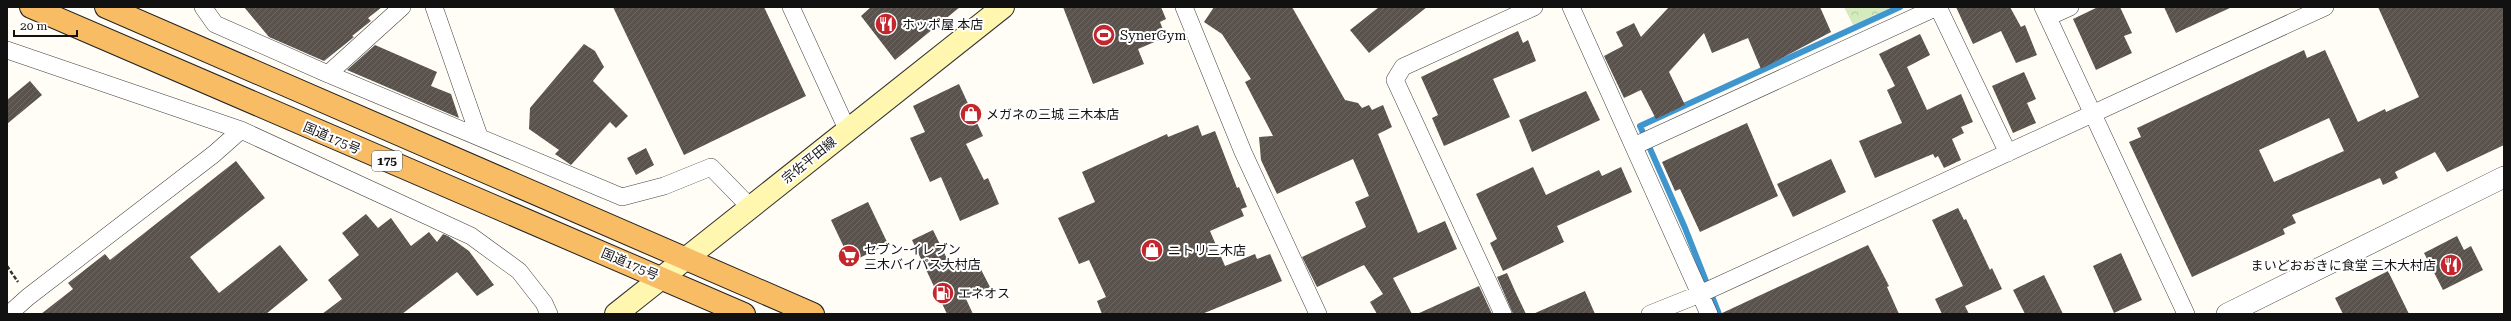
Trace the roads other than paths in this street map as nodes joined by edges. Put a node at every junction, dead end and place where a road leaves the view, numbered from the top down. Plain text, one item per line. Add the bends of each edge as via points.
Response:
1 (31, 7) edge
2 (106, 7) edge
3 (203, 7) edge
4 (402, 7) edge
5 (434, 7) edge
6 (791, 7) edge
7 (1003, 7) edge
8 (1184, 7) edge
9 (1534, 7) edge
10 (1571, 7) edge
11 (1937, 7) edge
12 (2070, 7) edge
13 (2325, 7) edge
14 (2046, 12) edge
15 (7, 50) edge
16 (328, 74) junction
17 (2092, 114) junction
18 (847, 129) junction
19 (241, 130) junction
20 (479, 136) junction
21 (1634, 146) junction
22 (2008, 153) junction
23 (2504, 177) edge
24 (750, 207) junction
25 (685, 259) junction
26 (662, 277) junction
27 (1700, 294) junction
28 (9, 314) edge
29 (549, 314) edge
30 (616, 314) edge
31 (744, 314) edge
32 (813, 314) edge
33 (1318, 314) edge
34 (1504, 314) edge
35 (1650, 314) edge
36 (1709, 314) edge
37 (2186, 314) edge
38 (2227, 314) edge

1 - 26 highway, 国道175号 / 175 via 348,145
2 - 25 highway, 国道175号 / 175
3 - 16 street via 215,24
4 - 16 street
5 - 20 street
6 - 18 street
7 - 18 main road, 宗佐平田線
8 - 33 street via 1243,152
9 - 34 street via 1403,66 1395,80
10 - 21 street
11 - 21 street
11 - 22 street
12 - 14 street
13 - 17 street
14 - 17 street
15 - 19 street
16 - 20 street
17 - 22 street
17 - 37 street
18 - 24 main road, 宗佐平田線
19 - 28 street via 214,154
19 - 29 street via 471,236 519,271 544,303
20 - 24 street via 622,197 664,186 711,167
21 - 27 street
22 - 27 street
23 - 38 street
24 - 25 main road, 宗佐平田線
25 - 26 main road, 宗佐平田線
25 - 32 highway, 国道175号 / 175
26 - 30 main road, 宗佐平田線
26 - 31 highway, 国道175号 / 175
27 - 35 street
27 - 36 street

